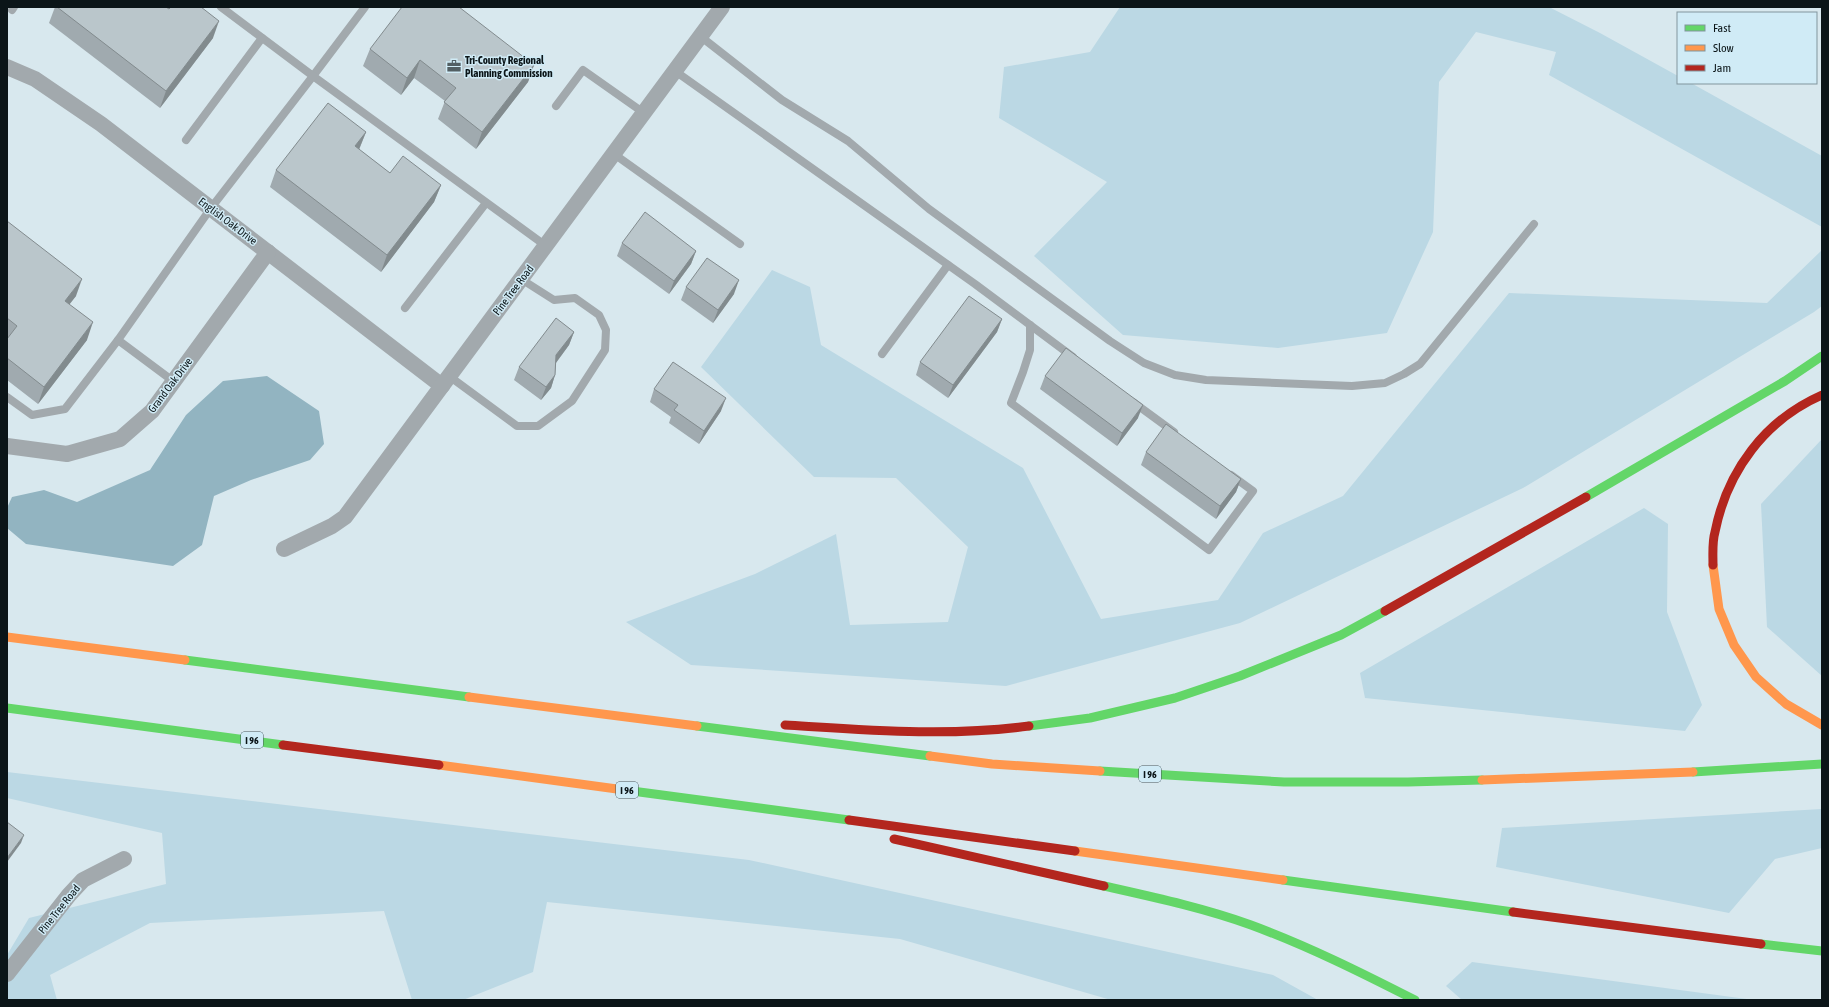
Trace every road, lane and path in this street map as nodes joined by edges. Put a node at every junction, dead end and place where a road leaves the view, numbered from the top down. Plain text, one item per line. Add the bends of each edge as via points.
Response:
1 (221, 7) edge
2 (365, 7) edge
3 (722, 7) edge
4 (700, 36) junction
5 (262, 38) junction
6 (7, 67) edge
7 (675, 71) junction
8 (313, 76) junction
9 (556, 106) dead end
10 (644, 113) junction
11 (186, 140) dead end
12 (614, 154) junction
13 (486, 203) junction
14 (210, 208) junction
15 (1534, 224) dead end
16 (740, 244) dead end
17 (546, 246) junction
18 (268, 252) junction
19 (948, 265) junction
20 (521, 279) junction
21 (406, 308) dead end
22 (1030, 325) junction
23 (118, 340) junction
24 (882, 354) dead end
25 (1822, 356) edge
26 (1081, 363) edge
27 (173, 381) junction
28 (446, 381) junction
29 (1822, 395) edge
30 (1126, 396) edge
31 (7, 397) edge
32 (1183, 439) edge
33 (7, 446) edge
34 (1221, 468) edge
35 (284, 549) dead end
36 (7, 638) edge
37 (481, 699) junction
38 (583, 702) dead end
39 (7, 708) edge
40 (775, 724) dead end
41 (1822, 725) edge
42 (1822, 764) edge
43 (756, 807) junction
44 (853, 830) dead end
45 (883, 837) dead end
46 (124, 859) dead end
47 (1822, 951) edge
48 (7, 974) edge
49 (1415, 1000) edge

1 - 5 lane
2 - 8 lane
3 - 4 street, Pine Tree Road
4 - 7 street, Pine Tree Road
4 - 15 lane via 782,100 848,141 929,209 1110,341 1144,363 1176,375 1206,380 1352,386 1385,384 1420,364
5 - 8 lane
5 - 11 lane
6 - 14 street, English Oak Drive via 36,79 101,124
7 - 10 street, Pine Tree Road
7 - 19 lane
8 - 13 lane
8 - 14 lane
9 - 10 lane via 583,70
10 - 12 street, Pine Tree Road
12 - 16 lane
12 - 17 street, Pine Tree Road
13 - 17 lane
13 - 21 lane
14 - 18 street, English Oak Drive
14 - 23 lane
17 - 20 street, Pine Tree Road
18 - 27 street, Grand Oak Drive
18 - 28 street, English Oak Drive
19 - 22 lane
19 - 24 lane
20 - 28 street, Pine Tree Road
20 - 28 lane via 554,300 575,298 599,315 606,330 605,350 572,401 538,426 517,426
22 - 26 lane
22 - 34 lane via 1030,350 1011,403 1209,550 1253,491
23 - 27 lane
23 - 31 lane via 65,408 32,415
25 - 40 highway via 1785,381 1421,592 1341,635 1240,676 1167,700 1090,718 1008,728 910,732
27 - 33 street, Grand Oak Drive via 152,411 120,439 67,454
28 - 35 street, Pine Tree Road via 345,517
29 - 41 highway via 1786,415 1760,438 1742,463 1726,490 1719,509 1712,545 1712,564 1717,602 1737,652 1764,688 1794,712
30 - 32 lane
36 - 37 highway, I 96
37 - 38 highway
37 - 42 highway, I 96 via 992,764 1284,782 1509,780
39 - 43 highway, I 96
43 - 44 highway
43 - 47 highway, I 96 via 1607,925
45 - 49 highway via 1161,899 1251,925 1336,960
46 - 48 street, Pine Tree Road via 83,880

